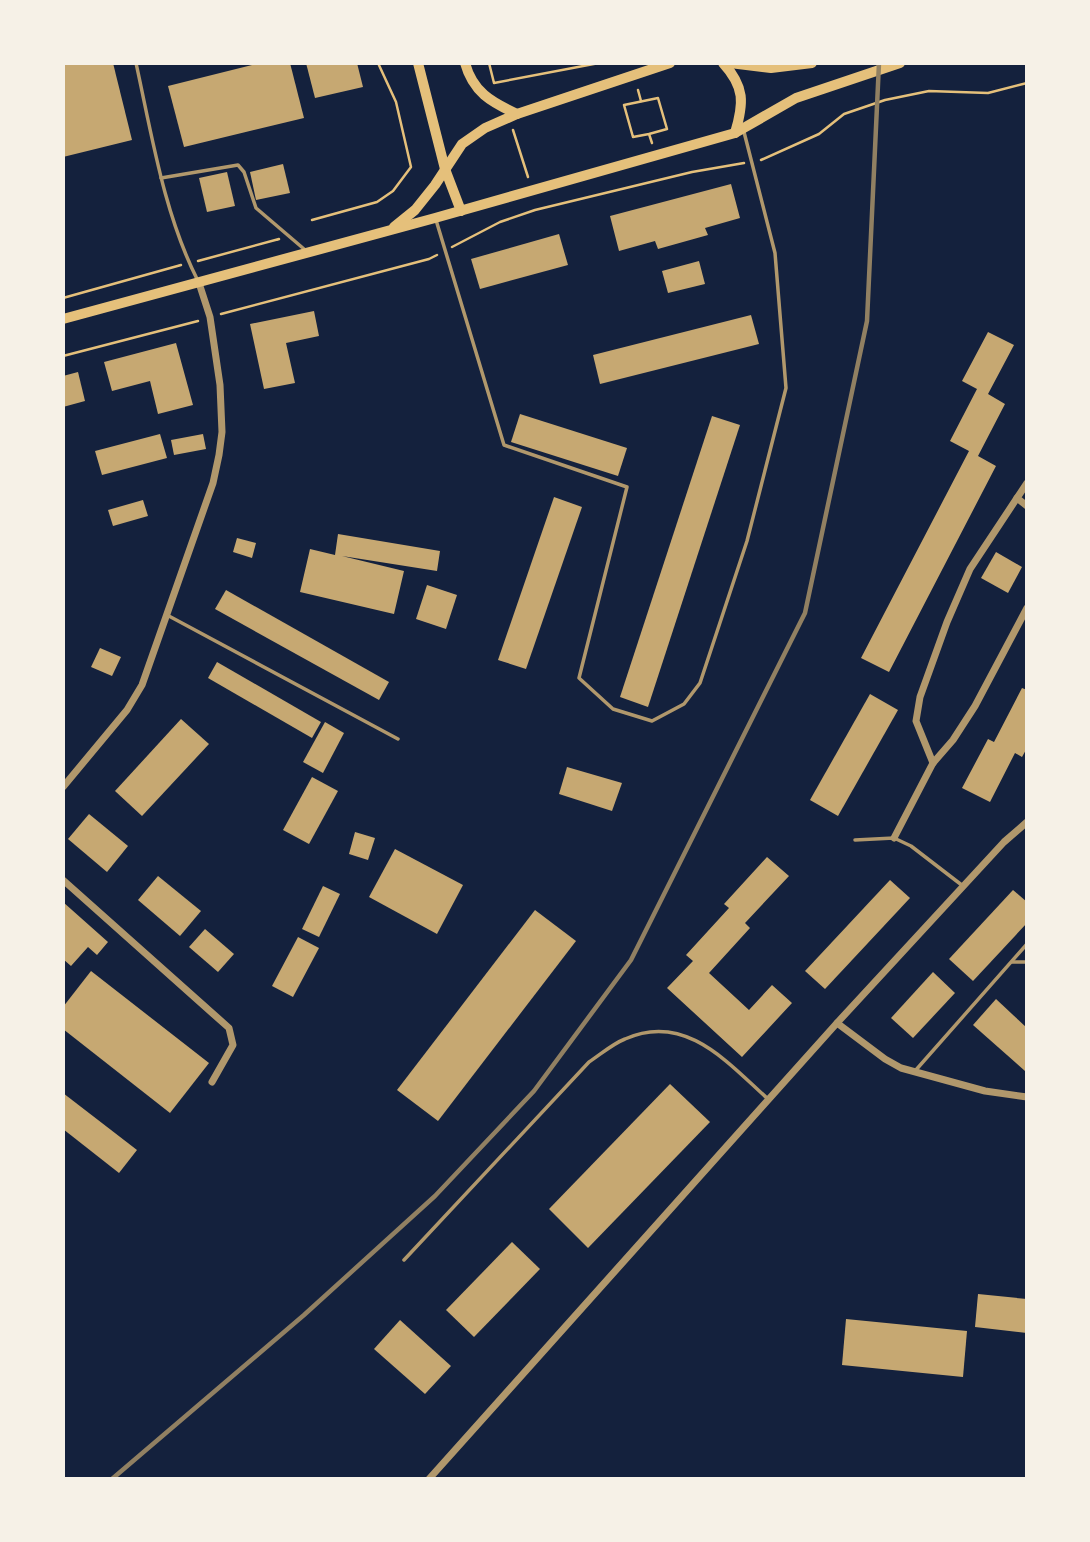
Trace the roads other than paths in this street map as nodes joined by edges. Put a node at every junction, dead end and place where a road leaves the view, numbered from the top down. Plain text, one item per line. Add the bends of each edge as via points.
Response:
1 (136, 63) edge
2 (418, 63) edge
3 (465, 63) edge
4 (670, 63) edge
5 (723, 63) edge
6 (730, 63) edge
7 (812, 63) edge
8 (900, 63) edge
9 (513, 116) junction
10 (739, 130) junction
11 (445, 169) junction
12 (161, 178) junction
13 (461, 211) junction
14 (435, 218) junction
15 (390, 230) junction
16 (308, 253) junction
17 (199, 283) junction
18 (63, 319) edge
19 (1027, 483) edge
20 (1017, 498) junction
21 (1027, 506) edge
22 (1027, 608) edge
23 (167, 615) junction
24 (398, 739) dead end
25 (933, 763) junction
26 (63, 787) edge
27 (1027, 822) edge
28 (894, 838) junction
29 (855, 840) dead end
30 (63, 880) edge
31 (963, 886) junction
32 (1027, 944) edge
33 (1010, 962) junction
34 (1027, 962) edge
35 (837, 1023) junction
36 (913, 1072) junction
37 (212, 1082) dead end
38 (1027, 1097) edge
39 (769, 1101) junction
40 (404, 1260) dead end
41 (429, 1479) edge

1 - 12 lane
2 - 11 main road
3 - 9 main road via 468,76 488,100
4 - 9 main road
5 - 10 main road via 736,79 742,98
6 - 7 main road via 771,68
8 - 10 main road via 796,98
9 - 11 main road via 461,144
10 - 13 main road
10 - 14 lane via 752,161 775,253 786,388 747,541 700,683 684,704 652,721 613,709 579,678 627,486 504,445
11 - 13 main road
11 - 15 main road via 415,210
12 - 16 lane via 237,165 244,172 256,208
12 - 17 lane
13 - 14 main road
14 - 15 main road
15 - 16 main road
16 - 17 main road
17 - 18 main road
17 - 23 street via 210,317 222,432 213,483
19 - 20 street
20 - 21 street
20 - 25 street via 970,569 920,697 916,721
22 - 25 street via 975,706
23 - 24 lane
23 - 26 street via 142,685 127,710
25 - 28 street
27 - 31 street
28 - 29 lane
28 - 31 lane
30 - 37 street via 229,1028 233,1045
31 - 35 street
32 - 33 lane
33 - 34 lane
33 - 36 lane
35 - 36 street via 885,1059
35 - 39 street
36 - 38 street
39 - 40 lane via 692,1037 662,1030 625,1039 589,1062
39 - 41 street

